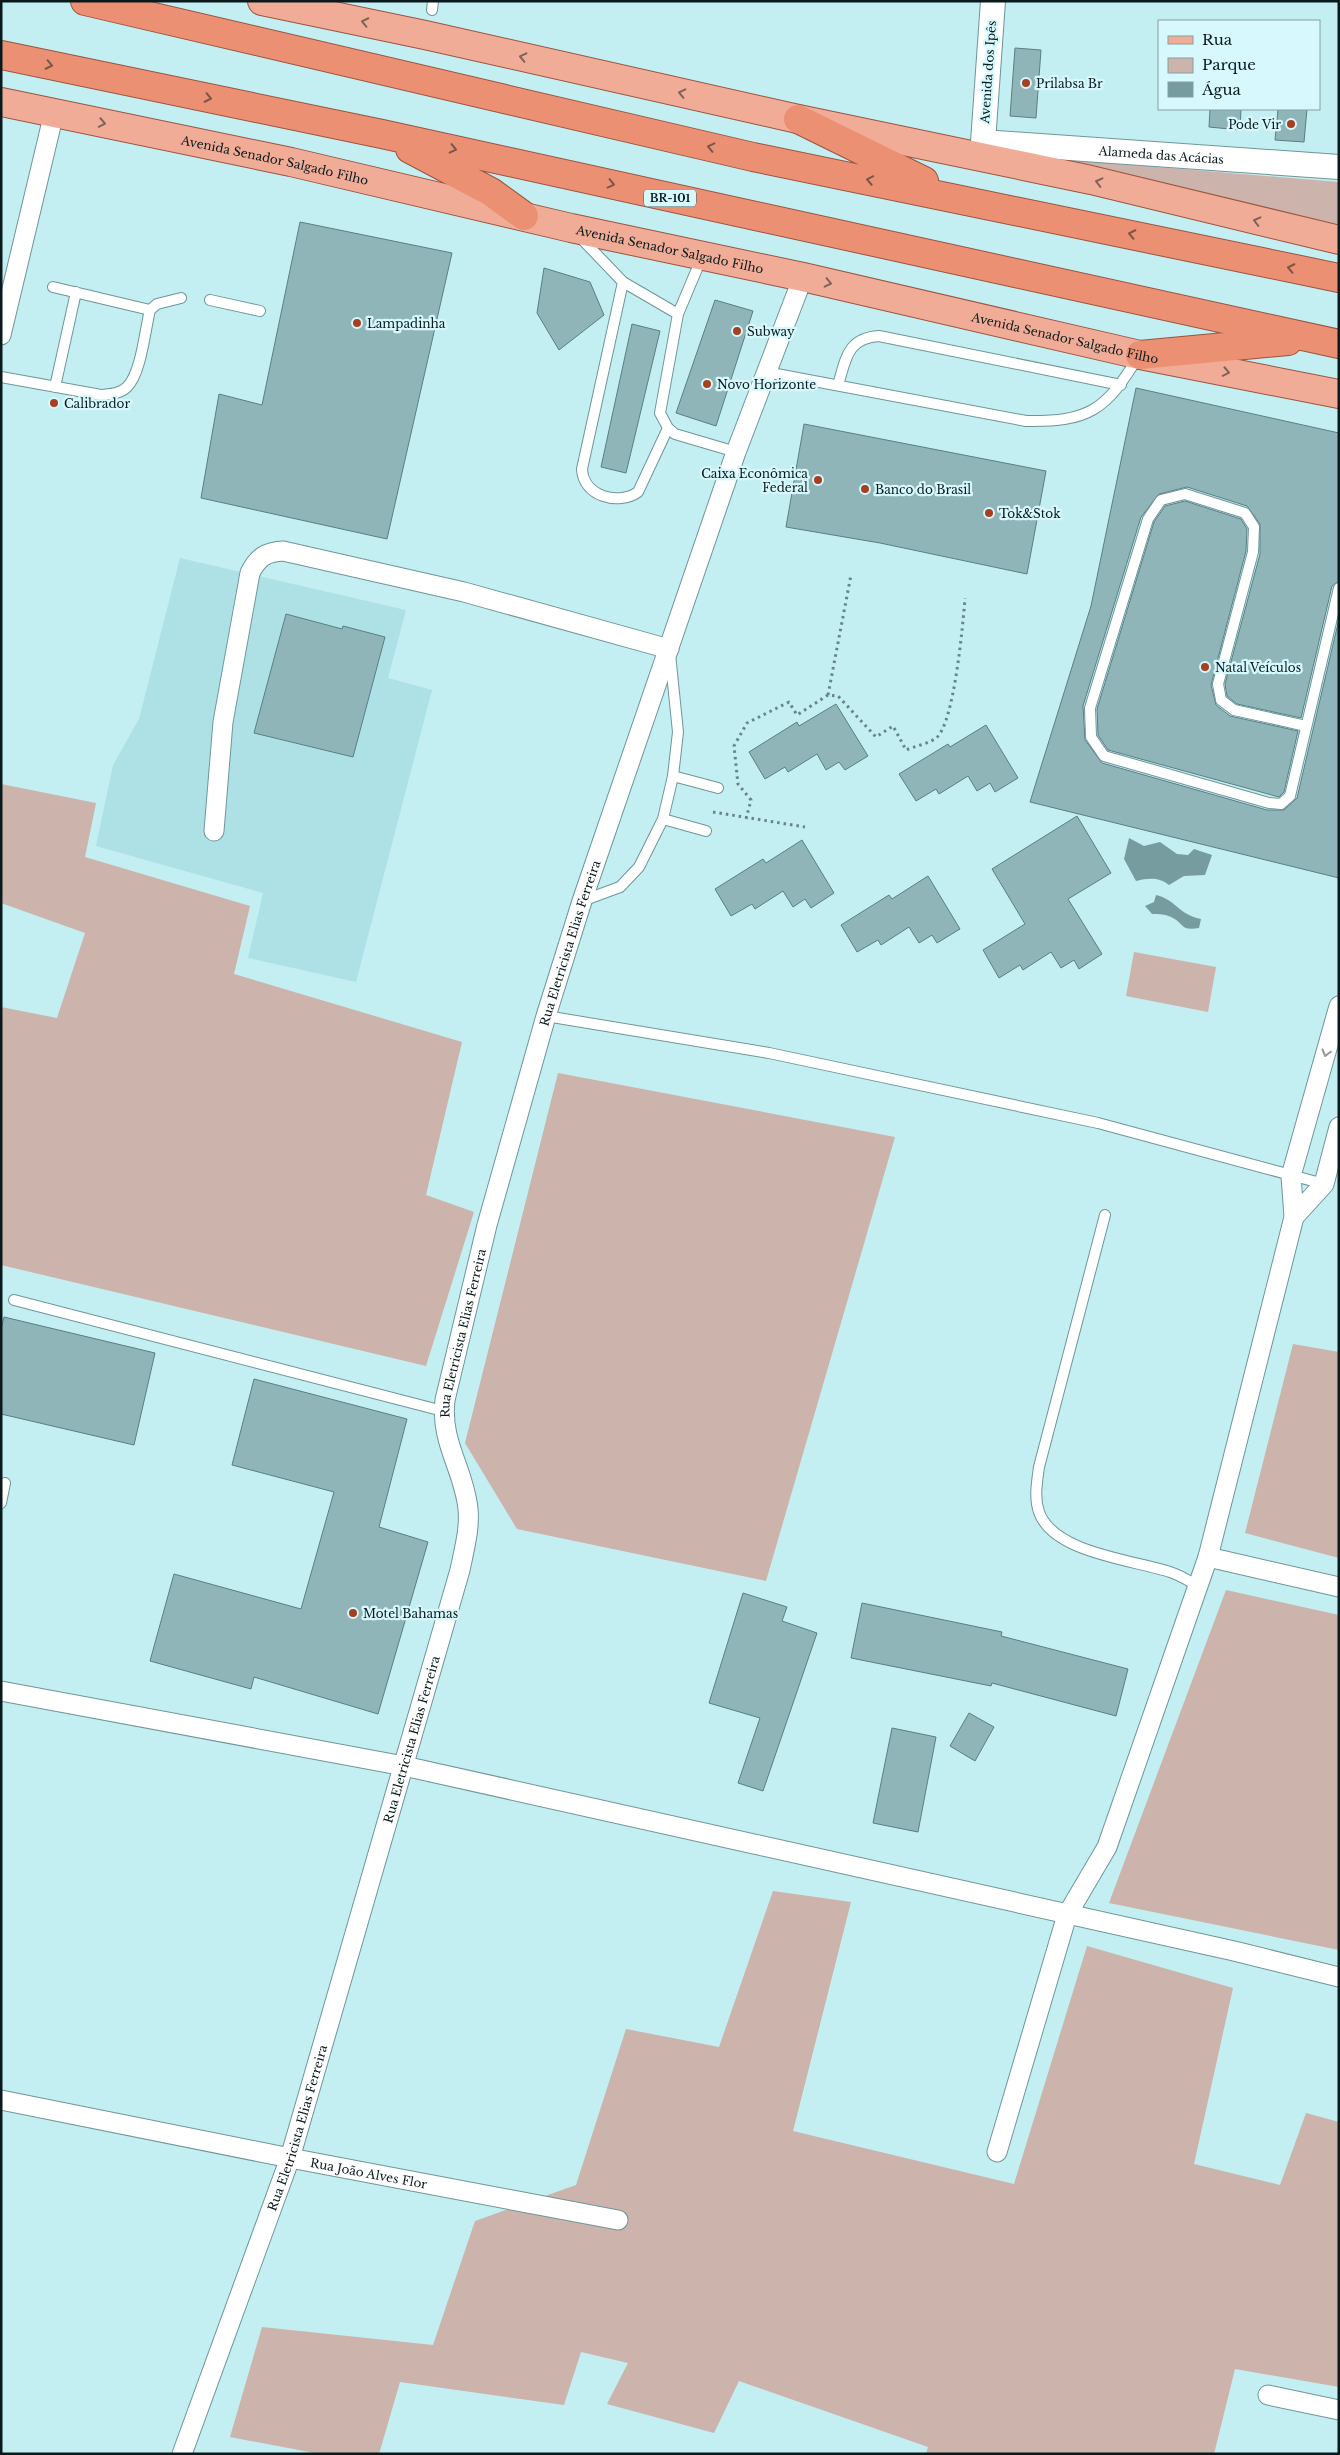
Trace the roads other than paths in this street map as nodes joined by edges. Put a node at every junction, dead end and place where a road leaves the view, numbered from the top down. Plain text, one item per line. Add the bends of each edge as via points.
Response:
1 (85, 1) edge
2 (262, 1) edge
3 (993, 1) edge
4 (1, 55) edge
5 (1, 102) edge
6 (54, 113) junction
7 (798, 119) junction
8 (382, 134) junction
9 (983, 142) joint
10 (1339, 167) edge
11 (958, 198) junction
12 (524, 216) junction
13 (571, 228) junction
14 (1339, 240) edge
15 (702, 257) junction
16 (802, 277) junction
17 (1339, 278) edge
18 (623, 282) junction
19 (53, 286) dead end
20 (76, 292) junction
21 (181, 298) dead end
22 (210, 300) dead end
23 (150, 310) junction
24 (260, 311) dead end
25 (678, 314) junction
26 (1, 335) edge
27 (1326, 341) edge
28 (1140, 355) junction
29 (766, 372) junction
30 (1, 377) edge
31 (838, 385) junction
32 (1121, 385) junction
33 (55, 387) junction
34 (1339, 394) edge
35 (668, 428) junction
36 (736, 452) junction
37 (1339, 588) edge
38 (669, 649) junction
39 (1306, 726) junction
40 (673, 776) junction
41 (718, 788) dead end
42 (663, 819) junction
43 (214, 830) dead end
44 (706, 831) dead end
45 (582, 901) junction
46 (1339, 1006) edge
47 (546, 1016) junction
48 (1339, 1127) edge
49 (1291, 1176) junction
50 (1324, 1184) junction
51 (1105, 1215) dead end
52 (1294, 1217) junction
53 (14, 1300) dead end
54 (444, 1411) junction
55 (5, 1483) dead end
56 (1, 1503) edge
57 (1208, 1557) junction
58 (1198, 1586) junction
59 (1339, 1587) edge
60 (1, 1691) edge
61 (404, 1766) junction
62 (1066, 1915) junction
63 (1339, 1977) edge
64 (1, 2100) edge
65 (997, 2152) dead end
66 (290, 2158) junction
67 (618, 2220) dead end
68 (1268, 2395) dead end
69 (1339, 2410) edge
70 (182, 2454) edge

11 -> 1 highway via 753,157
7 -> 2 main road
3 - 9 street, Avenida dos Ipês
4 -> 8 highway, BR-101
5 - 6 main road, Avenida Senador Salgado Filho
6 -> 12 main road, Avenida Senador Salgado Filho via 282,160
6 - 26 street
7 - 11 highway
14 -> 7 main road via 1082,178
8 - 12 highway via 491,192
8 -> 27 highway, BR-101
9 - 10 street, Alameda das Acácias
17 -> 11 highway
12 - 13 main road, Avenida Senador Salgado Filho
13 - 15 main road, Avenida Senador Salgado Filho
13 - 18 lane
15 - 16 main road, Avenida Senador Salgado Filho
15 - 25 lane
16 -> 28 main road, Avenida Senador Salgado Filho
16 - 29 street, Rua Eletricista Elias Ferreira
18 - 25 lane
18 - 35 lane via 582,469 587,486 617,500 638,492
19 - 20 lane
20 - 23 lane
20 - 33 lane
21 - 23 lane via 157,304
22 - 24 lane
23 - 33 lane via 135,377 126,388 115,394 101,395
25 - 35 lane via 660,412
27 - 28 highway
28 - 32 lane
28 -> 34 main road, Avenida Senador Salgado Filho
29 - 31 lane
29 - 36 street, Rua Eletricista Elias Ferreira
30 - 33 lane
31 - 32 lane via 1026,421 1057,422 1084,415 1108,401
31 - 32 lane via 847,355 854,344 866,336 879,336
35 - 36 lane via 675,434
36 - 38 street, Rua Eletricista Elias Ferreira
37 - 39 lane
38 - 40 lane via 678,732
38 - 43 street via 464,592 283,551 268,552 256,561 250,573 223,722
38 - 45 street, Rua Eletricista Elias Ferreira
39 - 39 lane via 1290,796 1281,804 1104,756 1090,737 1090,708 1148,519 1161,500 1185,494 1245,512 1254,527 1253,552 1218,684 1221,700 1234,710
40 - 41 lane
40 - 42 lane
42 - 44 lane
42 - 45 lane via 639,867 620,887
45 - 47 street, Rua Eletricista Elias Ferreira
46 -> 49 street
47 - 49 lane via 769,1053 1089,1121
47 - 54 street, Rua Eletricista Elias Ferreira via 487,1225
48 - 50 street
49 - 50 lane
49 - 52 street
50 - 52 street
51 - 58 lane via 1039,1467 1036,1492 1039,1513 1052,1533 1076,1547 1172,1573
52 - 57 street
53 - 54 lane
54 - 61 street, Rua Eletricista Elias Ferreira via 451,1455 466,1494 469,1524 460,1570
55 - 56 lane
57 - 58 street
57 - 59 street
58 - 62 street via 1107,1847
60 - 61 street
61 - 62 street
61 - 66 street, Rua Eletricista Elias Ferreira
62 - 63 street
62 - 65 street
64 - 66 street, Rua João Alves Flor
66 - 67 street, Rua João Alves Flor
66 - 70 street, Rua Eletricista Elias Ferreira
68 - 69 street

